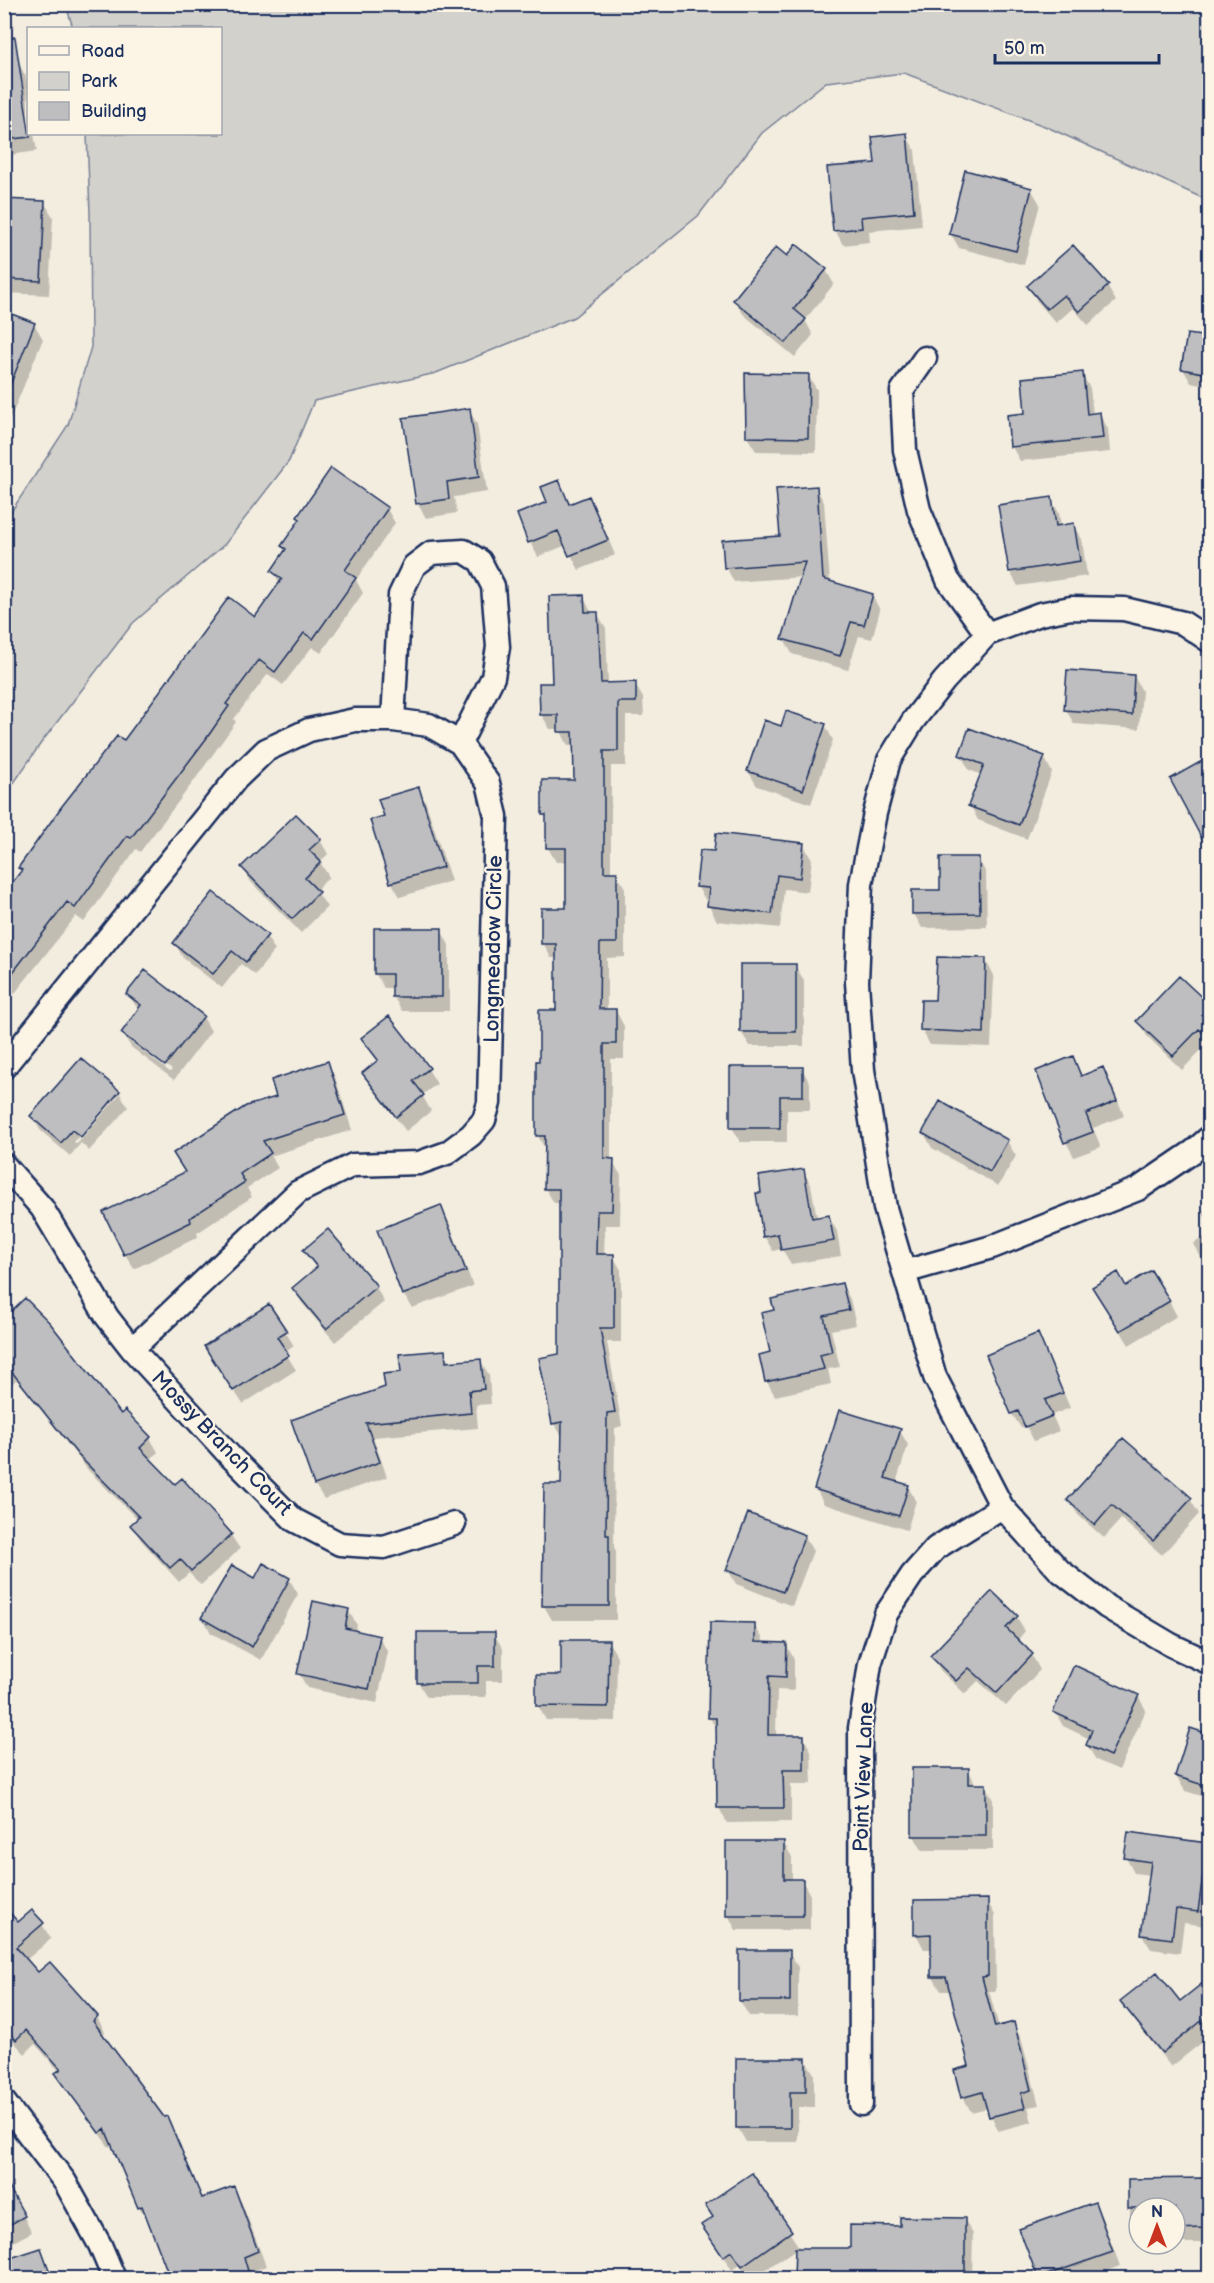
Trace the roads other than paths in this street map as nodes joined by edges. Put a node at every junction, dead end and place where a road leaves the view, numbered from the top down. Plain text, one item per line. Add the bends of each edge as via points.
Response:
1 (925, 358) dead end
2 (987, 634) junction
3 (1209, 641) edge
4 (393, 720) junction
5 (460, 743) junction
6 (4, 1067) edge
7 (1209, 1137) edge
8 (4, 1165) edge
9 (904, 1272) junction
10 (132, 1349) junction
11 (1002, 1507) junction
12 (454, 1524) dead end
13 (1209, 1663) edge
14 (4, 2102) edge
15 (861, 2104) dead end
16 (114, 2278) edge

1 - 2 street via 902,392 905,450 919,510 948,580
2 - 3 street via 1040,614 1071,608 1124,609 1183,623
2 - 9 street via 913,721 889,760 861,884 857,982 863,1070 885,1208
4 - 5 street, Longmeadow Circle via 429,725
4 - 5 street via 400,595 414,566 431,553 464,551 480,561 493,586 498,647 493,677
4 - 6 street, Longmeadow Circle via 355,720 309,730 266,750 236,779
5 - 10 street, Longmeadow Circle via 488,783 496,816 489,1103 484,1120 447,1153 419,1163 353,1165 298,1192
7 - 9 street via 1138,1189 992,1246
8 - 10 street via 42,1208 107,1317
9 - 11 street via 935,1377
10 - 12 street, Mossy Branch Court via 294,1520 340,1544 384,1547
11 - 13 street via 1059,1570 1107,1607
11 - 15 street, Point View Lane via 936,1548 912,1575 886,1614 870,1664 860,1728
14 - 16 street via 65,2182

